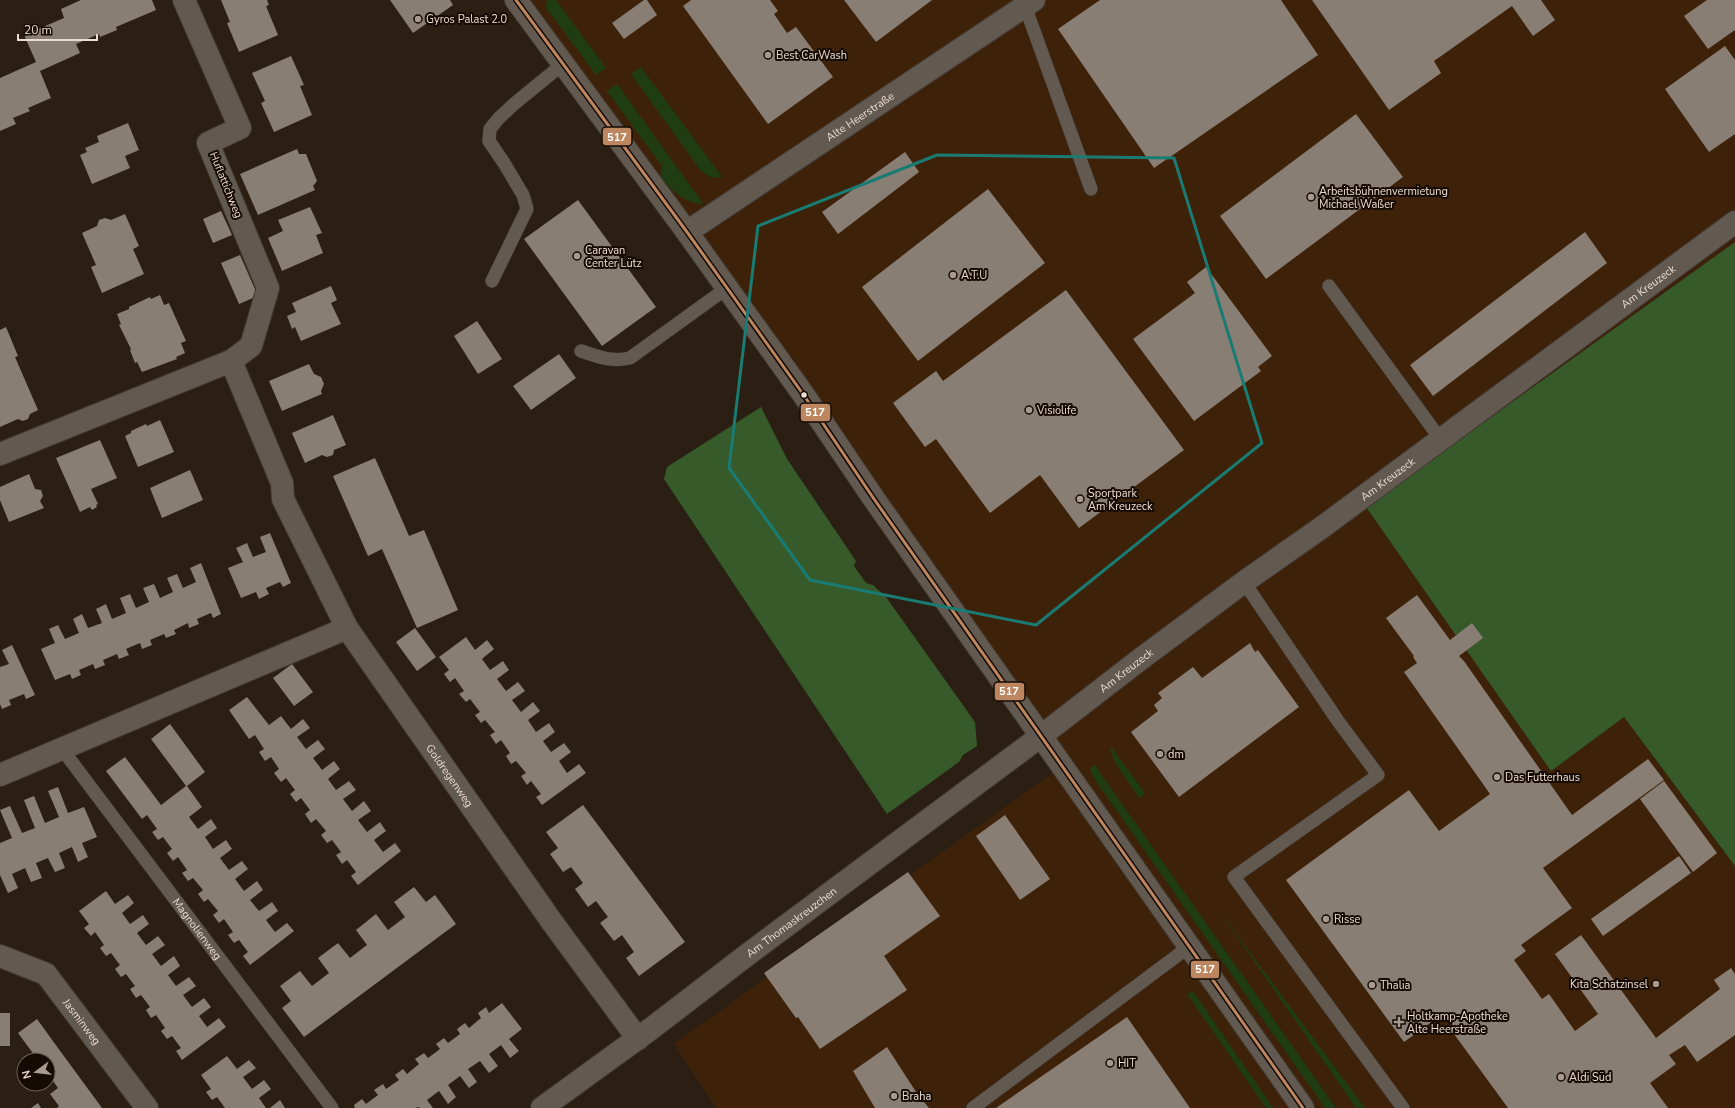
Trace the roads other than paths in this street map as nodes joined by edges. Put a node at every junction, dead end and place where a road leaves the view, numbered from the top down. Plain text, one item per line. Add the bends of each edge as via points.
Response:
1 (184, 0) edge
2 (516, 0) edge
3 (1029, 3) edge
4 (563, 64) junction
5 (1091, 189) dead end
6 (1735, 222) edge
7 (687, 232) junction
8 (492, 281) dead end
9 (1328, 286) dead end
10 (727, 288) junction
11 (581, 351) dead end
12 (231, 360) junction
13 (1441, 440) junction
14 (0, 454) edge
15 (1244, 582) junction
16 (347, 628) junction
17 (1041, 736) junction
18 (62, 749) junction
19 (0, 775) edge
20 (1190, 946) junction
21 (0, 956) edge
22 (638, 1039) junction
23 (147, 1108) edge
24 (332, 1108) edge
25 (542, 1108) edge
26 (973, 1108) edge
27 (1303, 1108) edge
28 (1403, 1108) edge

1 - 12 street, Huflattichweg via 240,128 208,143 268,288 251,346
2 - 4 street
3 - 5 lane
3 - 7 street, Alte Heerstraße
4 - 7 street
4 - 8 lane via 514,104 490,130 489,141 523,195 527,209
6 - 13 street, Am Kreuzeck
7 - 10 street
9 - 13 lane
10 - 11 lane via 630,358 601,358
10 - 17 street
12 - 14 street, Huflattichweg
12 - 16 street, Goldregenweg via 282,483 283,499
13 - 15 street, Am Kreuzeck
15 - 17 street, Am Kreuzeck
15 - 28 lane via 1338,721 1378,775 1234,877
16 - 18 street
16 - 22 street, Goldregenweg via 552,922
17 - 20 street
17 - 22 street, Am Thomaskreuzchen
18 - 19 street
18 - 24 lane, Magnolienweg
20 - 26 lane
20 - 27 street
21 - 23 street, Jasminweg via 46,974
22 - 25 street, Am Thomaskreuzchen

